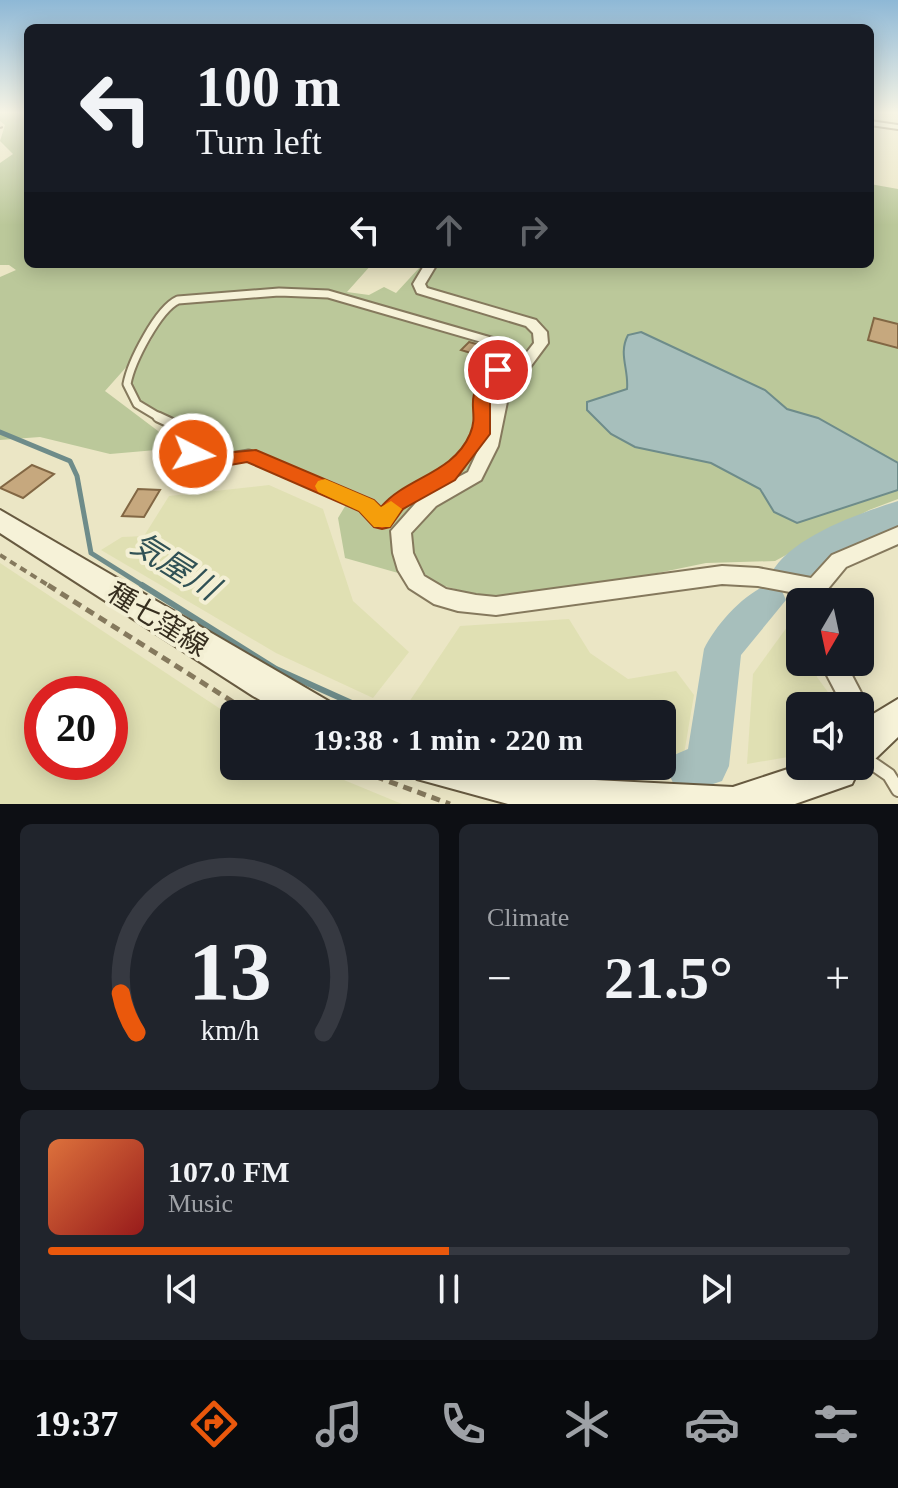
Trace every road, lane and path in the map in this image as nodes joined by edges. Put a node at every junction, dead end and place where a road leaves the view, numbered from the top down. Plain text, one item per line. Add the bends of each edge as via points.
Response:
1 (429, 268) edge
2 (366, 506) joint
3 (0, 520) edge
4 (898, 535) edge
5 (0, 555) edge
6 (794, 588) edge
7 (822, 588) edge
8 (230, 700) edge
9 (292, 700) edge
10 (874, 741) edge
11 (385, 780) edge
12 (486, 780) edge
13 (811, 780) edge
14 (898, 790) edge
15 (450, 804) edge
16 (729, 804) edge
17 (737, 804) edge

1 - 6 street via 421,290 531,323 540,332 541,343 500,397 489,446 475,476 429,501 401,531 405,568 421,589 459,603 496,606 722,575 758,577
2 - 2 lane via 249,455 213,461 193,454 186,430 152,416 129,398 125,384 134,352 166,307 179,299 202,301 246,293 328,294 515,348 481,391 481,434 448,475 396,504 382,521
3 - 9 main road, 種七窪線
4 - 7 street via 839,561
5 - 8 path
10 - 14 lane
11 - 15 path
12 - 16 main road via 555,797
13 - 17 main road

